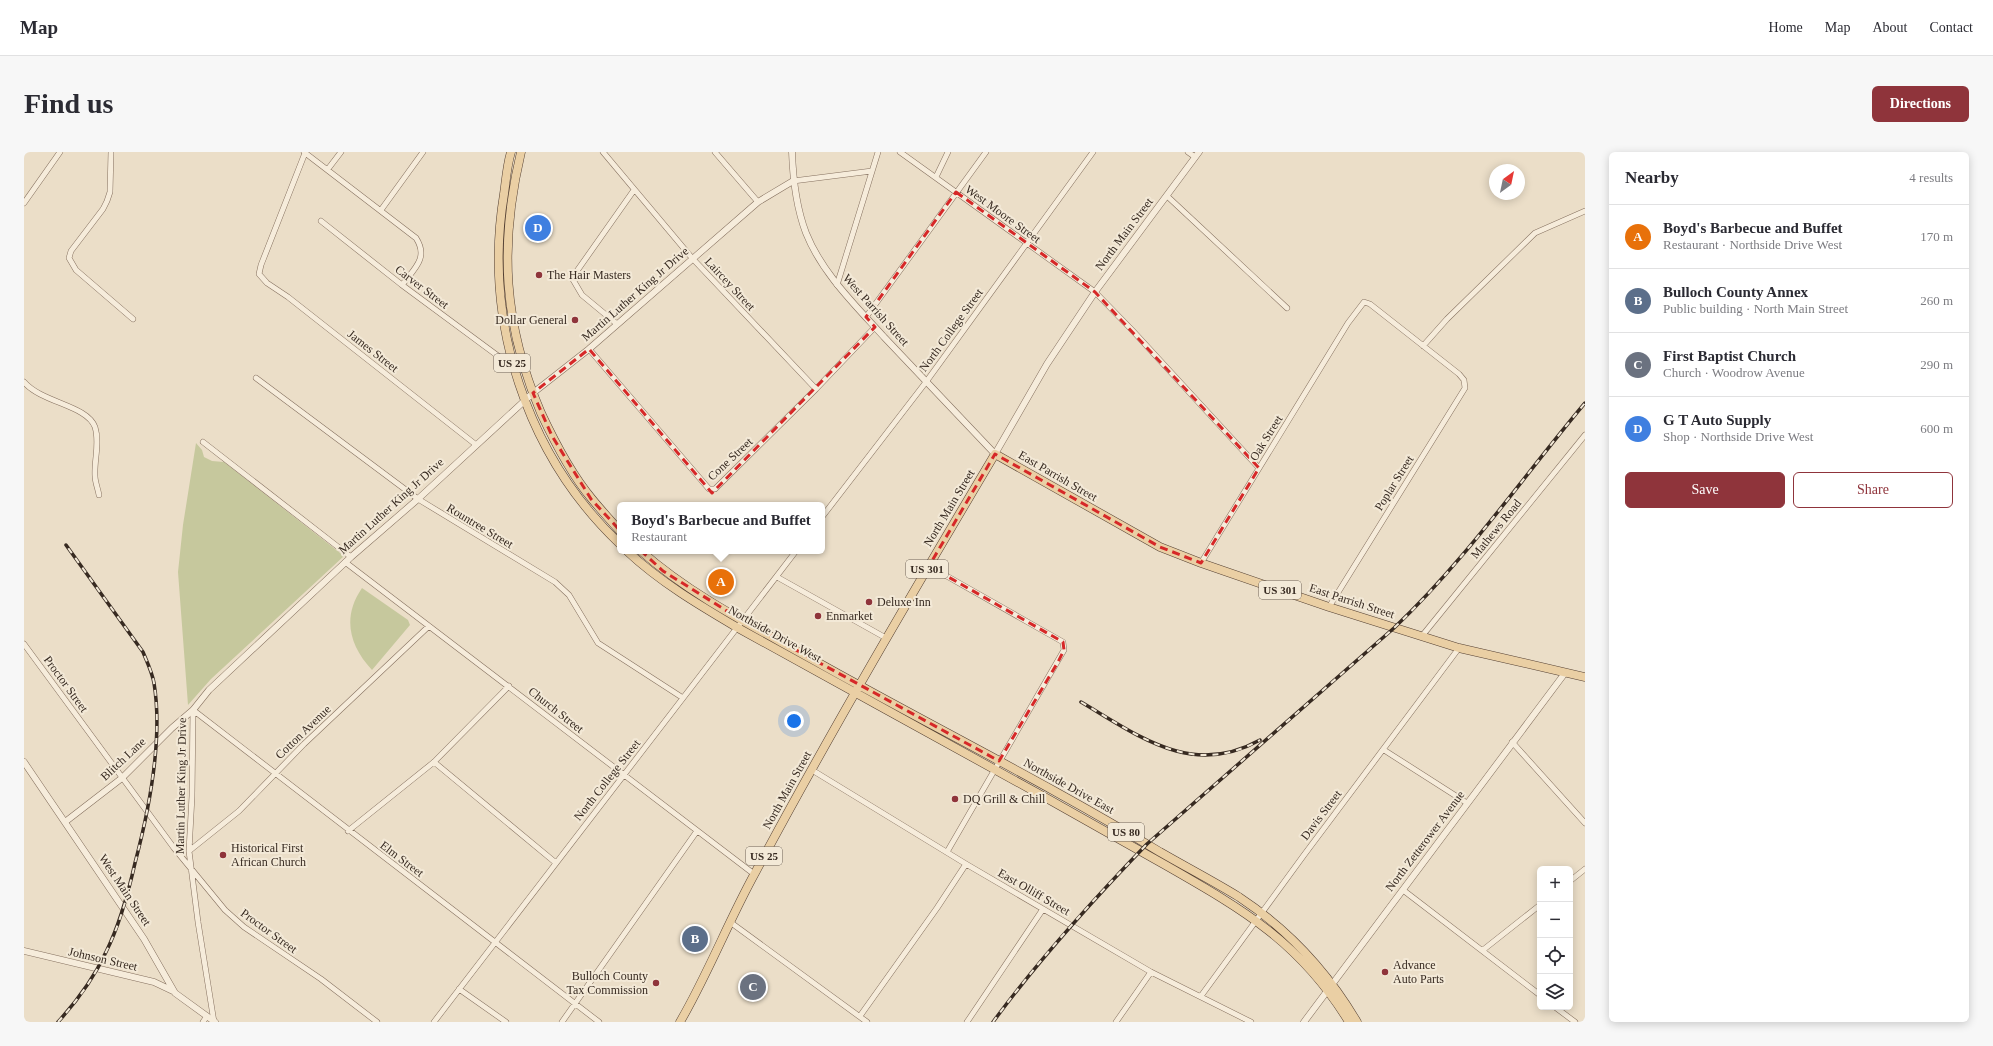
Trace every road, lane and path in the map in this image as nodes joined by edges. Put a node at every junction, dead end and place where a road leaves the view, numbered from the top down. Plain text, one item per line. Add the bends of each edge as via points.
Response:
1 (60, 152) edge
2 (111, 152) edge
3 (305, 152) edge
4 (341, 152) edge
5 (423, 152) edge
6 (511, 152) edge
7 (521, 152) edge
8 (604, 152) edge
9 (715, 152) edge
10 (792, 152) edge
11 (878, 152) edge
12 (900, 152) edge
13 (948, 152) edge
14 (986, 152) edge
15 (1093, 152) edge
16 (1188, 152) edge
17 (1197, 155) edge
18 (328, 169) junction
19 (872, 172) junction
20 (936, 177) junction
21 (793, 182) junction
22 (634, 190) junction
23 (956, 192) junction
24 (1168, 196) junction
25 (758, 202) junction
26 (24, 203) edge
27 (381, 210) junction
28 (1585, 211) edge
29 (321, 221) dead end
30 (1026, 244) junction
31 (692, 258) junction
32 (402, 285) junction
33 (837, 285) junction
34 (1095, 292) junction
35 (1287, 308) dead end
36 (866, 317) junction
37 (133, 319) dead end
38 (617, 324) junction
39 (875, 327) junction
40 (1423, 346) junction
41 (589, 349) junction
42 (513, 367) junction
43 (256, 378) dead end
44 (24, 382) edge
45 (926, 382) junction
46 (816, 389) junction
47 (533, 393) junction
48 (524, 401) junction
49 (1585, 435) edge
50 (203, 442) dead end
51 (475, 444) junction
52 (995, 454) junction
53 (1259, 468) junction
54 (99, 494) dead end
55 (418, 499) junction
56 (825, 513) edge
57 (617, 528) edge
58 (617, 541) edge
59 (630, 554) edge
60 (644, 554) edge
61 (794, 554) edge
62 (351, 557) junction
63 (345, 562) junction
64 (1201, 563) junction
65 (929, 566) junction
66 (777, 576) junction
67 (1330, 607) junction
68 (743, 621) junction
69 (429, 626) junction
70 (738, 628) junction
71 (1422, 636) junction
72 (886, 638) junction
73 (24, 644) edge
74 (1459, 648) junction
75 (1565, 673) junction
76 (1585, 677) edge
77 (509, 686) junction
78 (857, 689) junction
79 (682, 698) junction
80 (193, 710) junction
81 (1512, 742) junction
82 (1384, 750) junction
83 (999, 761) junction
84 (24, 762) edge
85 (434, 762) junction
86 (994, 769) junction
87 (812, 770) junction
88 (275, 774) junction
89 (623, 775) junction
90 (122, 778) junction
91 (1467, 803) junction
92 (65, 822) junction
93 (1585, 822) edge
94 (348, 831) junction
95 (697, 831) junction
96 (189, 851) junction
97 (947, 852) junction
98 (556, 863) junction
99 (966, 864) junction
100 (1585, 869) edge
101 (191, 870) junction
102 (754, 874) junction
103 (1573, 879) edge
104 (1403, 890) junction
105 (1537, 907) edge
106 (1043, 909) junction
107 (1258, 916) junction
108 (730, 922) junction
109 (495, 942) junction
110 (24, 950) edge
111 (1483, 950) junction
112 (1151, 972) junction
113 (1330, 987) junction
114 (459, 989) junction
115 (176, 993) junction
116 (1537, 993) edge
117 (1201, 996) junction
118 (576, 1004) junction
119 (1560, 1010) edge
120 (207, 1016) junction
121 (860, 1016) junction
122 (203, 1022) edge
123 (215, 1022) edge
124 (377, 1022) edge
125 (434, 1022) edge
126 (506, 1022) edge
127 (562, 1022) edge
128 (599, 1022) edge
129 (681, 1022) edge
130 (867, 1022) edge
131 (967, 1022) edge
132 (1116, 1022) edge
133 (1251, 1022) edge
134 (1304, 1022) edge
135 (1349, 1022) edge
136 (1358, 1022) edge
137 (1575, 1022) edge

1 - 26 street
2 - 37 street via 110,192 107,201 103,210 71,251 69,258 76,270
3 - 18 street
3 - 51 street, James Street via 259,274 267,283
4 - 18 street
5 - 27 street
6 - 42 main road, US 25 via 498,227 498,256 506,337
7 - 47 main road, US 25 via 512,192 508,227 507,276 520,354
8 - 22 street, Laircey Street
9 - 25 street
10 - 21 street, West Parrish Street
11 - 19 street
12 - 20 street, West Moore Street
13 - 20 street
14 - 23 street
15 - 30 street, North College Street
16 - 17 street
17 - 24 street, North Main Street
18 - 27 street
19 - 21 street, Martin Luther King Jr Drive
19 - 33 street
20 - 23 street, West Moore Street
21 - 25 street, Martin Luther King Jr Drive
21 - 33 street, West Parrish Street via 806,233 816,254
22 - 31 street, Laircey Street
22 - 38 street via 572,278 582,295
23 - 30 street, West Moore Street
23 - 36 street
24 - 34 street, North Main Street
24 - 35 street
25 - 31 street, Martin Luther King Jr Drive
27 - 32 street via 409,232 421,246 422,256
28 - 40 street via 1534,233
29 - 32 street, Carver Street
30 - 34 street, West Moore Street
30 - 45 street, North College Street
31 - 38 street, Martin Luther King Jr Drive
31 - 46 street, Laircey Street
32 - 42 street, Carver Street
33 - 36 street, West Parrish Street
34 - 52 street, North Main Street via 1047,364
34 - 53 street, West Moore Street
36 - 39 street, West Parrish Street
38 - 41 street, Martin Luther King Jr Drive
39 - 45 street, West Parrish Street
39 - 46 street, Cone Street
40 - 53 street, Oak Street via 1364,302 1348,323
40 - 67 street, Poplar Street via 1464,380 1464,388
41 - 46 street, Cone Street via 709,489 716,489
41 - 47 street, Martin Luther King Jr Drive
42 - 48 main road, US 25
43 - 55 street, Rountree Street
44 - 54 street via 43,397 82,413 94,425 97,434 95,477
45 - 52 street, West Parrish Street
45 - 56 street, North College Street
47 - 48 street, Martin Luther King Jr Drive
47 - 57 main road, US 25 via 570,468 591,499
48 - 51 street, Martin Luther King Jr Drive
48 - 58 main road, US 25 via 566,480 588,510
49 - 71 street, Mathews Road
50 - 62 street
51 - 55 street, Martin Luther King Jr Drive
52 - 64 main road, East Parrish Street / US 301 via 1160,547
52 - 65 main road, North Main Street / US 301
53 - 64 street, Oak Street
55 - 62 street, Martin Luther King Jr Drive
55 - 79 street, Rountree Street via 555,582 569,595 598,643
59 - 70 main road, Northside Drive West via 685,597
60 - 68 main road, Northside Drive West via 664,571
61 - 66 street, North College Street
62 - 63 street, Martin Luther King Jr Drive
63 - 69 street, Church Street
63 - 80 street, Martin Luther King Jr Drive via 209,690
64 - 67 main road, East Parrish Street / US 301
65 - 72 main road, North Main Street / US 301
65 - 83 street via 1063,642 1064,650 1058,662
66 - 68 street, North College Street
66 - 72 street
67 - 71 main road, East Parrish Street / US 301
68 - 70 street, North College Street
68 - 78 main road, Northside Drive West
69 - 77 street, Church Street
69 - 88 street, Cotton Avenue
70 - 78 main road, Northside Drive West
70 - 79 street, North College Street
71 - 74 main road, East Parrish Street / US 301
72 - 78 main road, North Main Street / US 301
73 - 90 street, Proctor Street
74 - 75 main road, East Parrish Street / US 301
74 - 82 street, Davis Street
75 - 76 main road, East Parrish Street / US 301
75 - 81 street, North Zetterower Avenue
77 - 85 street
77 - 89 street, Church Street
78 - 83 main road, Northside Drive East / US 80
78 - 86 main road, Northside Drive East / US 80
78 - 87 main road, North Main Street / US 25
79 - 89 street, North College Street
80 - 88 street, Elm Street
80 - 90 street, Blitch Lane
80 - 96 street, Martin Luther King Jr Drive
81 - 91 street, North Zetterower Avenue
81 - 93 street
82 - 91 street
82 - 107 street, Davis Street
83 - 86 street
83 - 107 main road, Northside Drive East / US 80 via 1206,878
84 - 92 street, West Main Street
85 - 94 street
85 - 98 street
86 - 97 street
86 - 107 main road, Northside Drive East / US 80
87 - 97 street, East Olliff Street
87 - 102 main road, North Main Street / US 25
88 - 94 street, Elm Street
88 - 96 street, Cotton Avenue via 239,811
89 - 95 street, Church Street
89 - 98 street, North College Street
90 - 92 street, Blitch Lane
90 - 101 street, Proctor Street
91 - 104 street, North Zetterower Avenue
92 - 115 street, West Main Street via 144,939
94 - 109 street, Elm Street
95 - 102 street, Church Street
95 - 118 street
96 - 101 street, Martin Luther King Jr Drive
97 - 99 street, East Olliff Street
98 - 109 street, North College Street
99 - 106 street, East Olliff Street
99 - 121 street
100 - 103 street
101 - 123 street, Martin Luther King Jr Drive
101 - 124 street, Proctor Street via 244,928 321,979
102 - 108 main road, North Main Street / US 25
104 - 111 street
104 - 113 street, North Zetterower Avenue
105 - 111 street
106 - 112 street, East Olliff Street
106 - 131 street
107 - 113 main road, Northside Drive East / US 80
107 - 117 street, Davis Street
108 - 121 street
108 - 129 main road, North Main Street / US 25
109 - 114 street, North College Street
109 - 118 street, Elm Street
110 - 115 street, Johnson Street via 154,982
111 - 116 street
112 - 117 street, East Olliff Street
112 - 132 street
113 - 134 street, North Zetterower Avenue
113 - 135 main road, Northside Drive East / US 80
113 - 136 main road, Northside Drive East / US 80
114 - 125 street, North College Street
114 - 126 street
115 - 120 street, West Main Street
117 - 133 street, East Olliff Street
118 - 127 street
118 - 128 street, Elm Street
119 - 137 street
120 - 122 street
120 - 123 street, West Main Street
121 - 130 street

